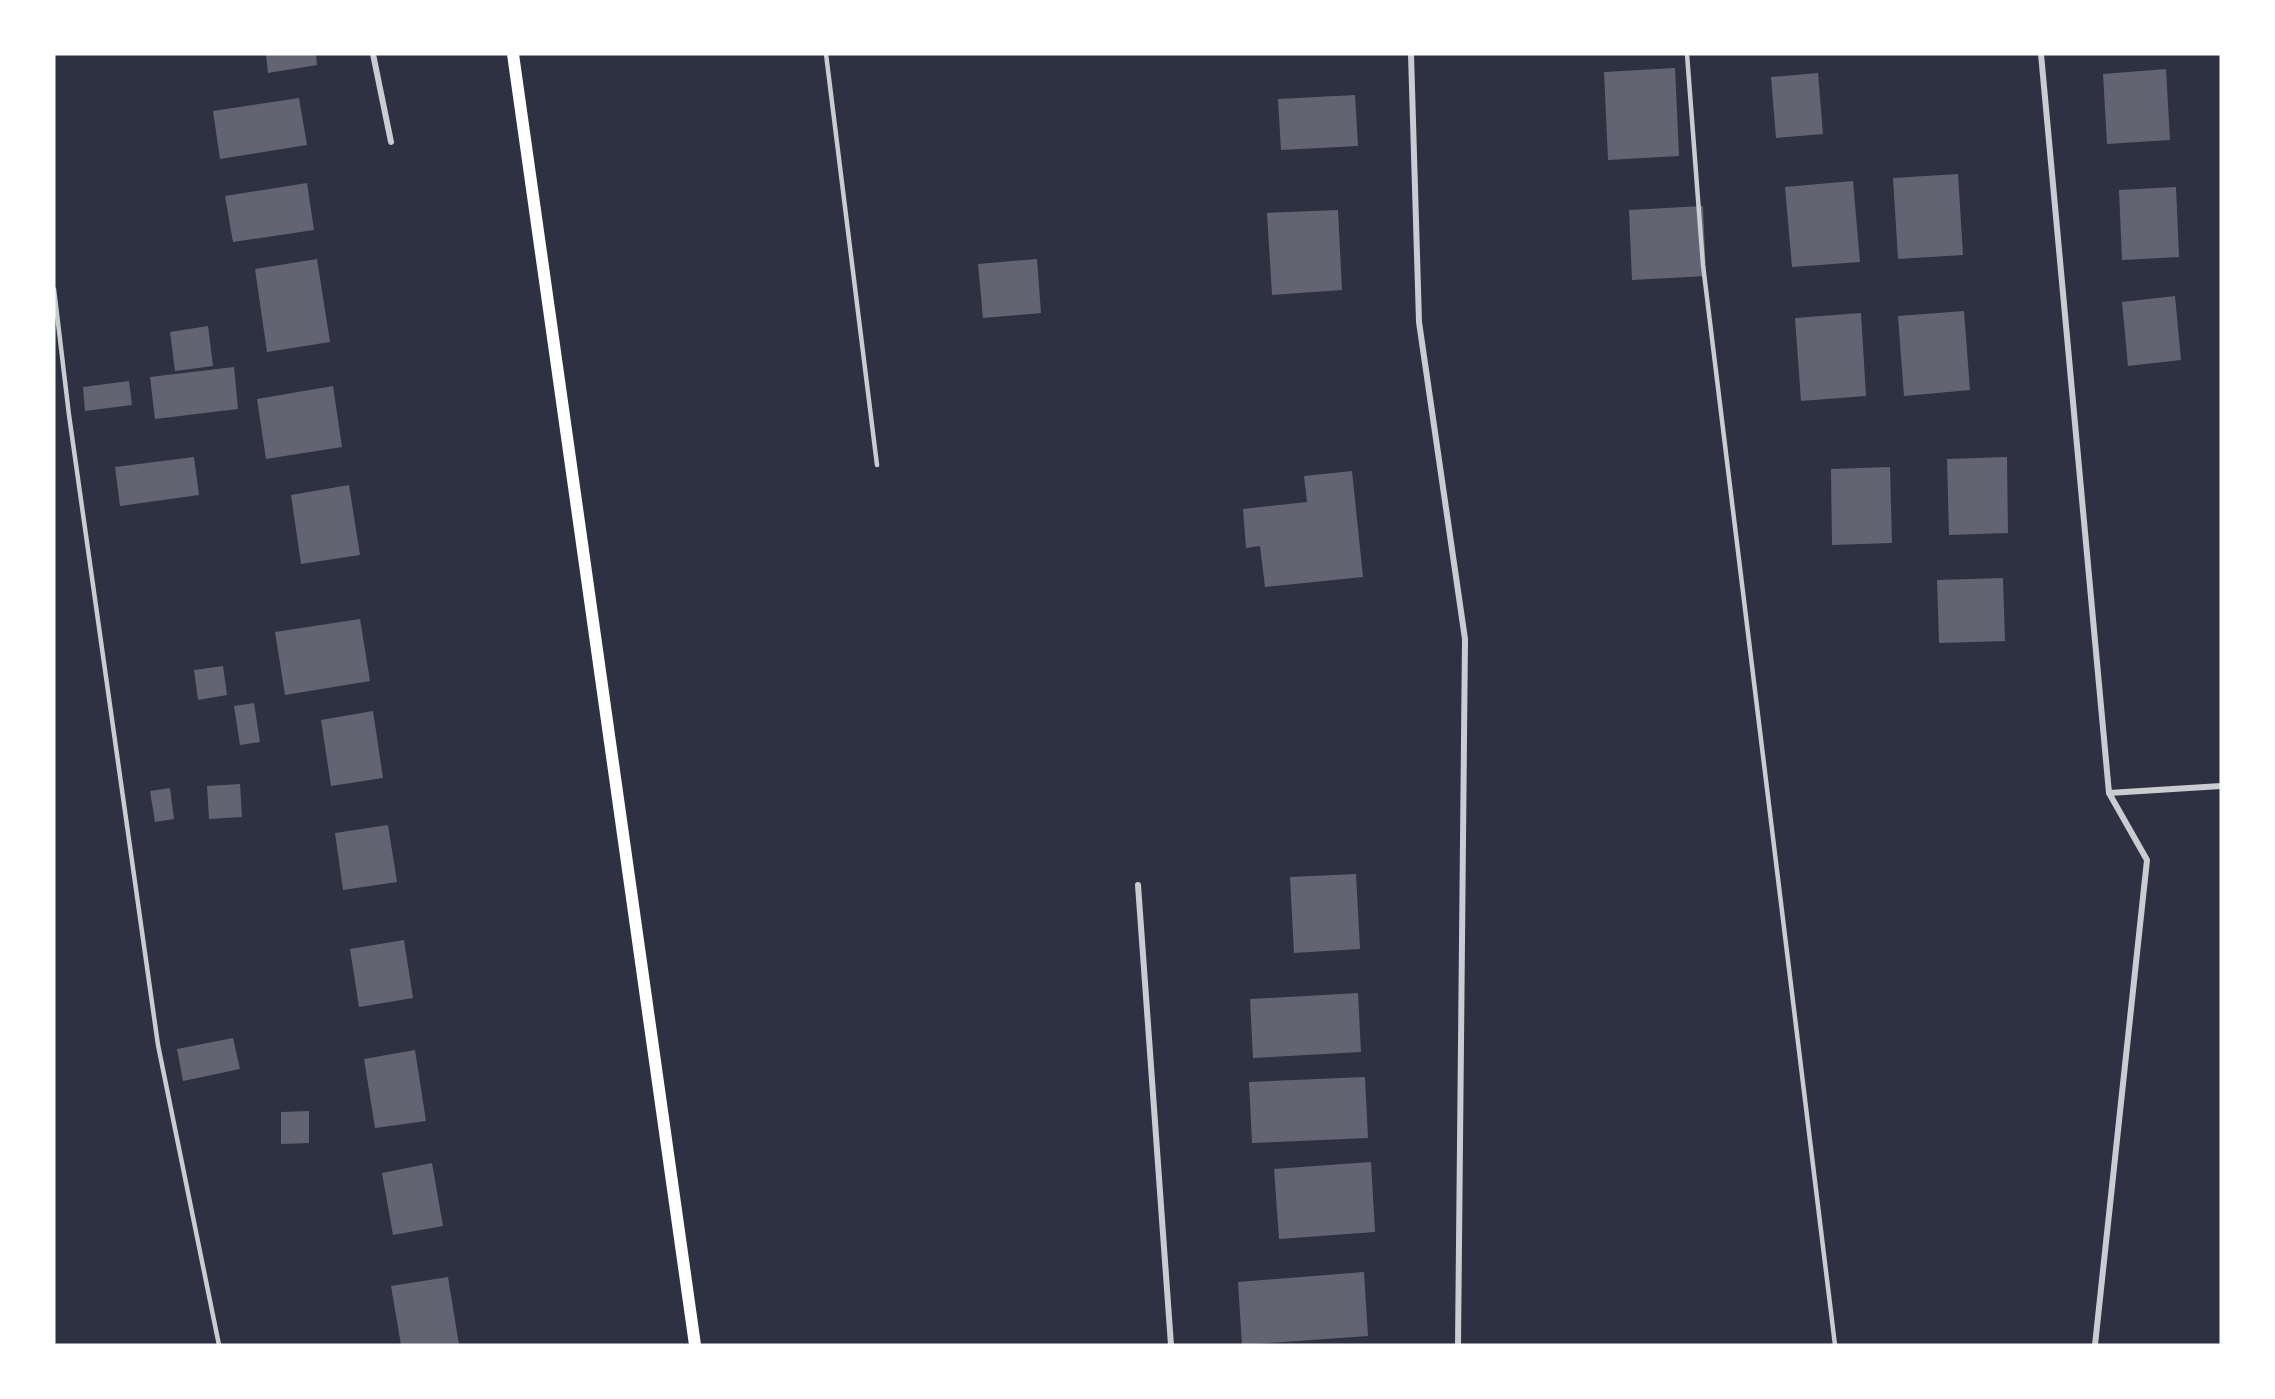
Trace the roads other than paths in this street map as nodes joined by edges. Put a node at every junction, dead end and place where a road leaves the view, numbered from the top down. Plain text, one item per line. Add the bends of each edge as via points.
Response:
1 (373, 54) edge
2 (513, 54) edge
3 (826, 54) edge
4 (1411, 54) edge
5 (1687, 54) edge
6 (2041, 54) edge
7 (391, 142) dead end
8 (54, 289) edge
9 (877, 465) dead end
10 (2221, 786) edge
11 (2109, 793) junction
12 (1138, 885) dead end
13 (219, 1345) edge
14 (695, 1345) edge
15 (1171, 1345) edge
16 (1458, 1345) edge
17 (1835, 1345) edge
18 (2095, 1345) edge

1 - 7 street
2 - 14 main road
3 - 9 lane
4 - 16 street via 1419,322 1465,639
5 - 17 lane via 1705,277
6 - 11 street
8 - 13 lane via 158,1045
10 - 11 street
11 - 18 street via 2147,861
12 - 15 street

